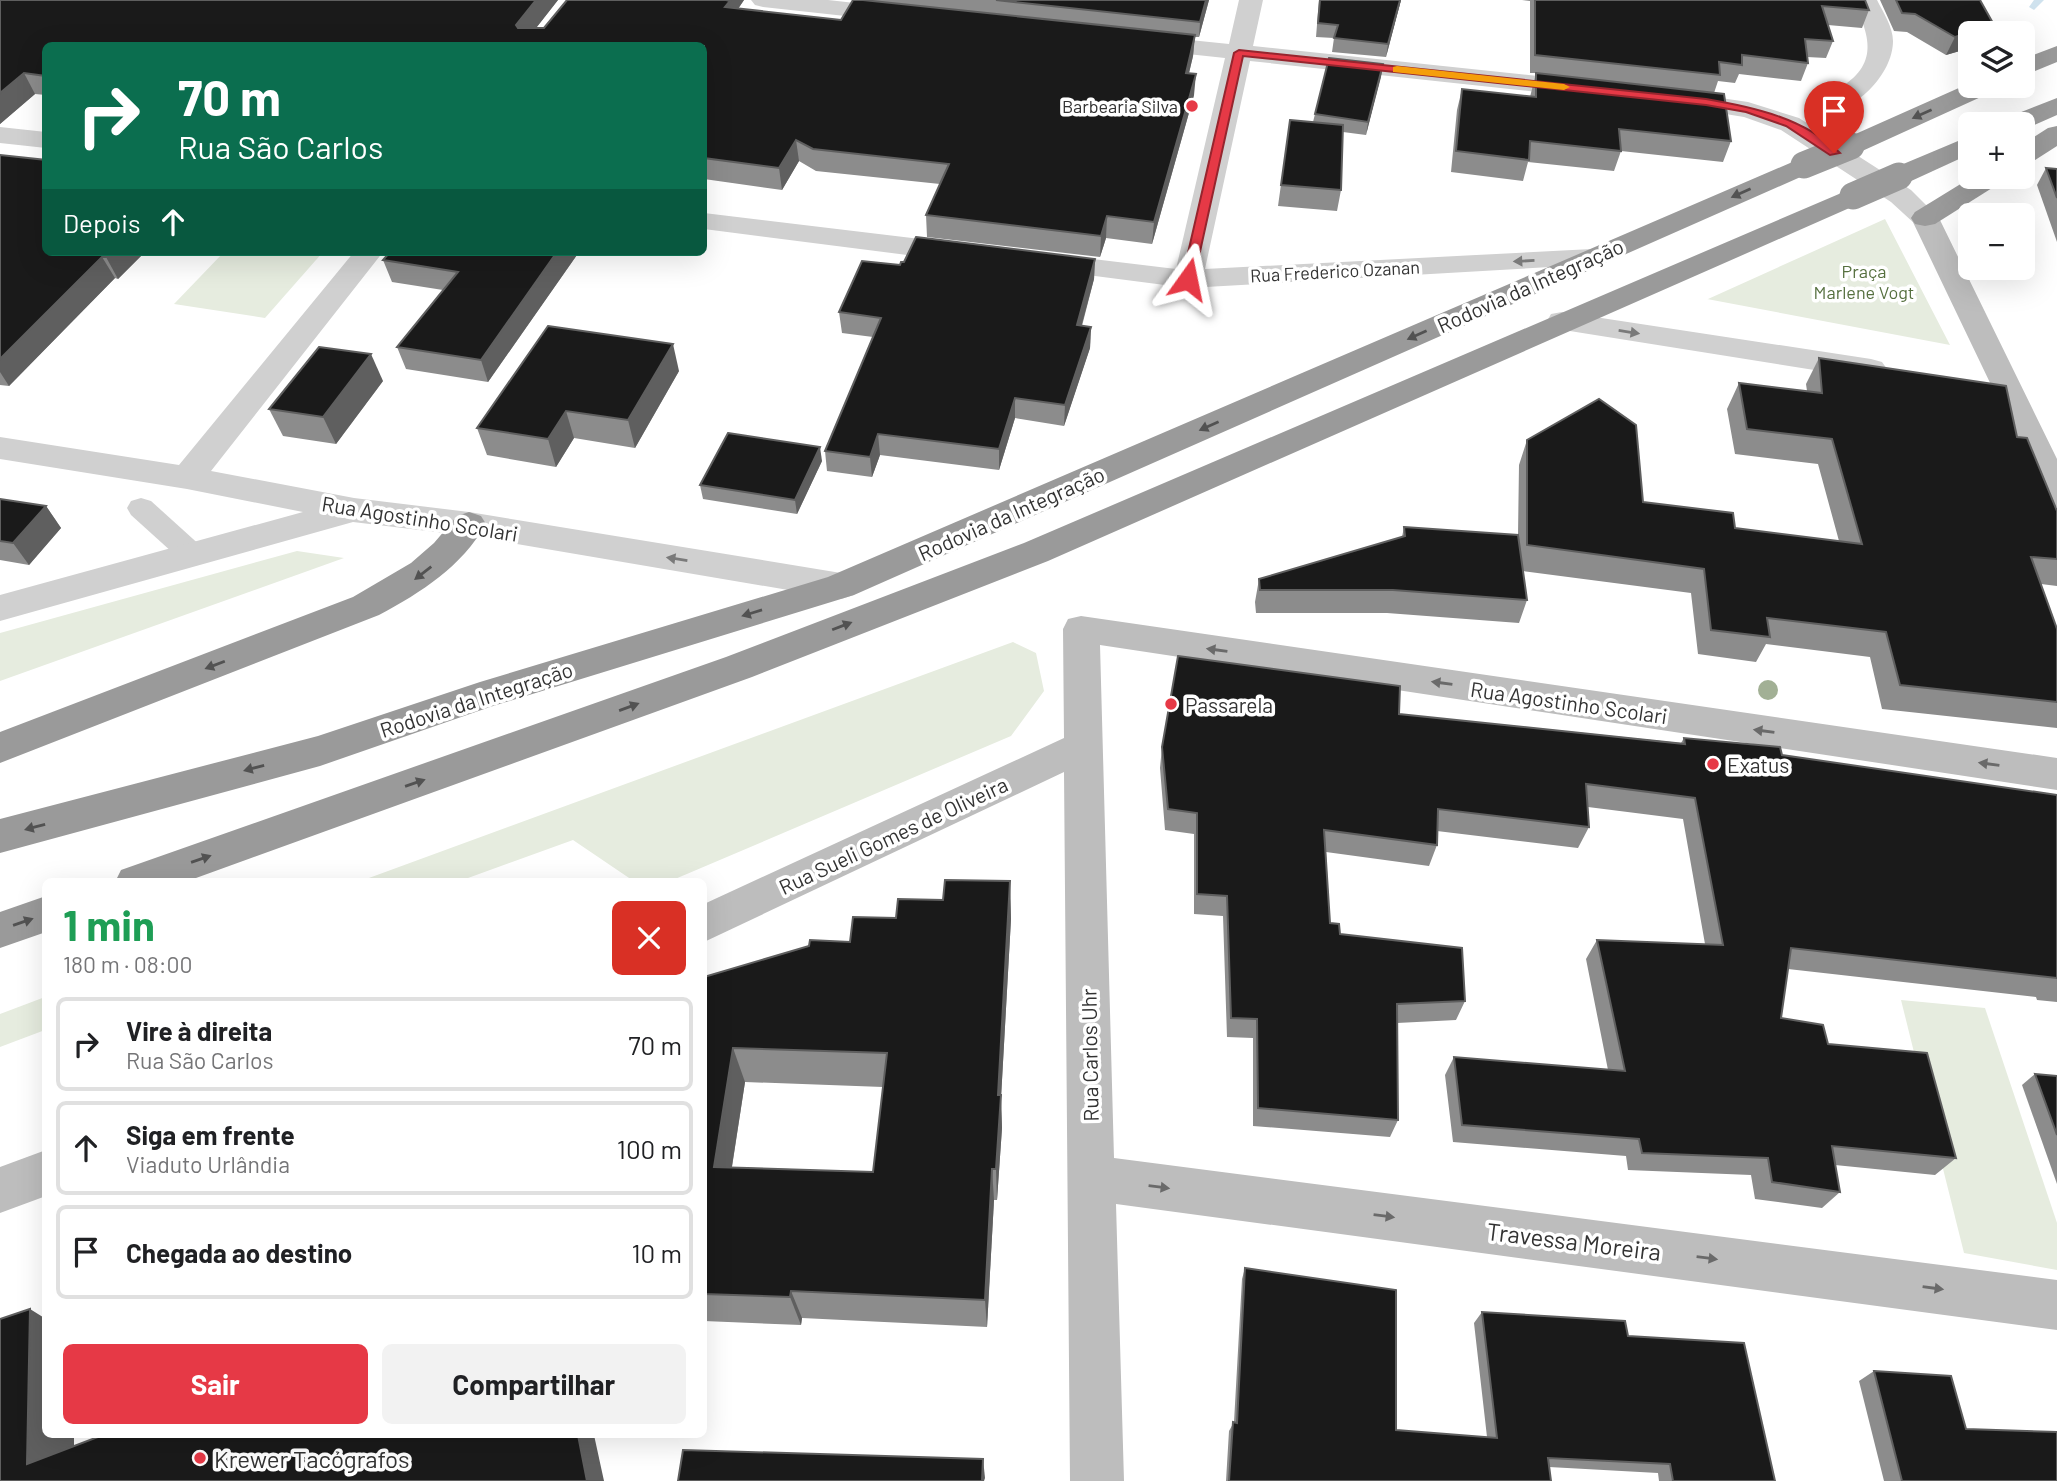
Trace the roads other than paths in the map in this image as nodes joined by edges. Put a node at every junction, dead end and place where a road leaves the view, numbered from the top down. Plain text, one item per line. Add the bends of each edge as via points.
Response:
1 (763, 0) edge
2 (1251, 0) edge
3 (1865, 0) edge
4 (926, 18) edge
5 (1116, 39) edge
6 (1239, 53) junction
7 (2057, 53) edge
8 (2035, 63) edge
9 (1610, 92) edge
10 (1651, 96) edge
11 (1958, 98) edge
12 (1827, 104) dead end
13 (2057, 106) edge
14 (2035, 115) edge
15 (2057, 134) edge
16 (0, 135) edge
17 (42, 140) edge
18 (2035, 148) edge
19 (1958, 149) edge
20 (1971, 189) edge
21 (1925, 218) junction
22 (707, 221) edge
23 (366, 256) edge
24 (1592, 258) junction
25 (1188, 279) junction
26 (1562, 321) junction
27 (1893, 372) edge
28 (0, 448) edge
29 (187, 478) junction
30 (2057, 495) edge
31 (141, 508) dead end
32 (354, 510) junction
33 (469, 524) junction
34 (193, 555) junction
35 (841, 586) junction
36 (0, 608) edge
37 (1081, 629) joint
38 (1083, 746) junction
39 (0, 748) edge
40 (2057, 774) edge
41 (0, 836) edge
42 (147, 878) edge
43 (42, 915) edge
44 (707, 923) edge
45 (0, 930) edge
46 (42, 1174) edge
47 (1091, 1178) junction
48 (0, 1190) edge
49 (2057, 1305) edge
50 (1097, 1481) edge

1 - 4 street
2 - 6 street
3 - 12 street via 1881,39 1875,68 1860,87
5 - 6 street
6 - 9 street
6 - 25 street
7 - 8 highway
10 - 21 street via 1748,110 1790,124 1901,196
11 -> 24 highway, Rodovia da Integração, bridge
13 - 14 highway
15 - 18 highway
16 - 17 street
19 - 26 highway, Rodovia da Integração, bridge
20 - 21 highway
21 - 30 street via 1993,387
22 - 25 street, Rua Frederico Ozanan
23 - 29 street
24 -> 25 street, Rua Frederico Ozanan
24 -> 35 highway, Rodovia da Integração
26 -> 27 street
42 -> 26 highway, Rodovia da Integração via 726,671 1036,552
28 - 29 street, Rua Agostinho Scolari
29 - 32 street, Rua Agostinho Scolari
31 - 34 lane
32 - 33 street, Rua Agostinho Scolari
32 - 34 street
35 -> 33 street, Rua Agostinho Scolari
33 -> 39 highway via 447,554 412,582 366,606
34 - 36 street
35 -> 41 highway, Rodovia da Integração via 480,696 320,751
37 - 38 street, Rua Carlos Uhr
40 -> 37 street, Rua Agostinho Scolari
38 - 44 street, Rua Sueli Gomes de Oliveira
38 - 47 street, Rua Carlos Uhr
45 -> 43 highway
46 - 48 street
47 -> 49 street, Travessa Moreira
47 - 50 street, Rua Carlos Uhr

